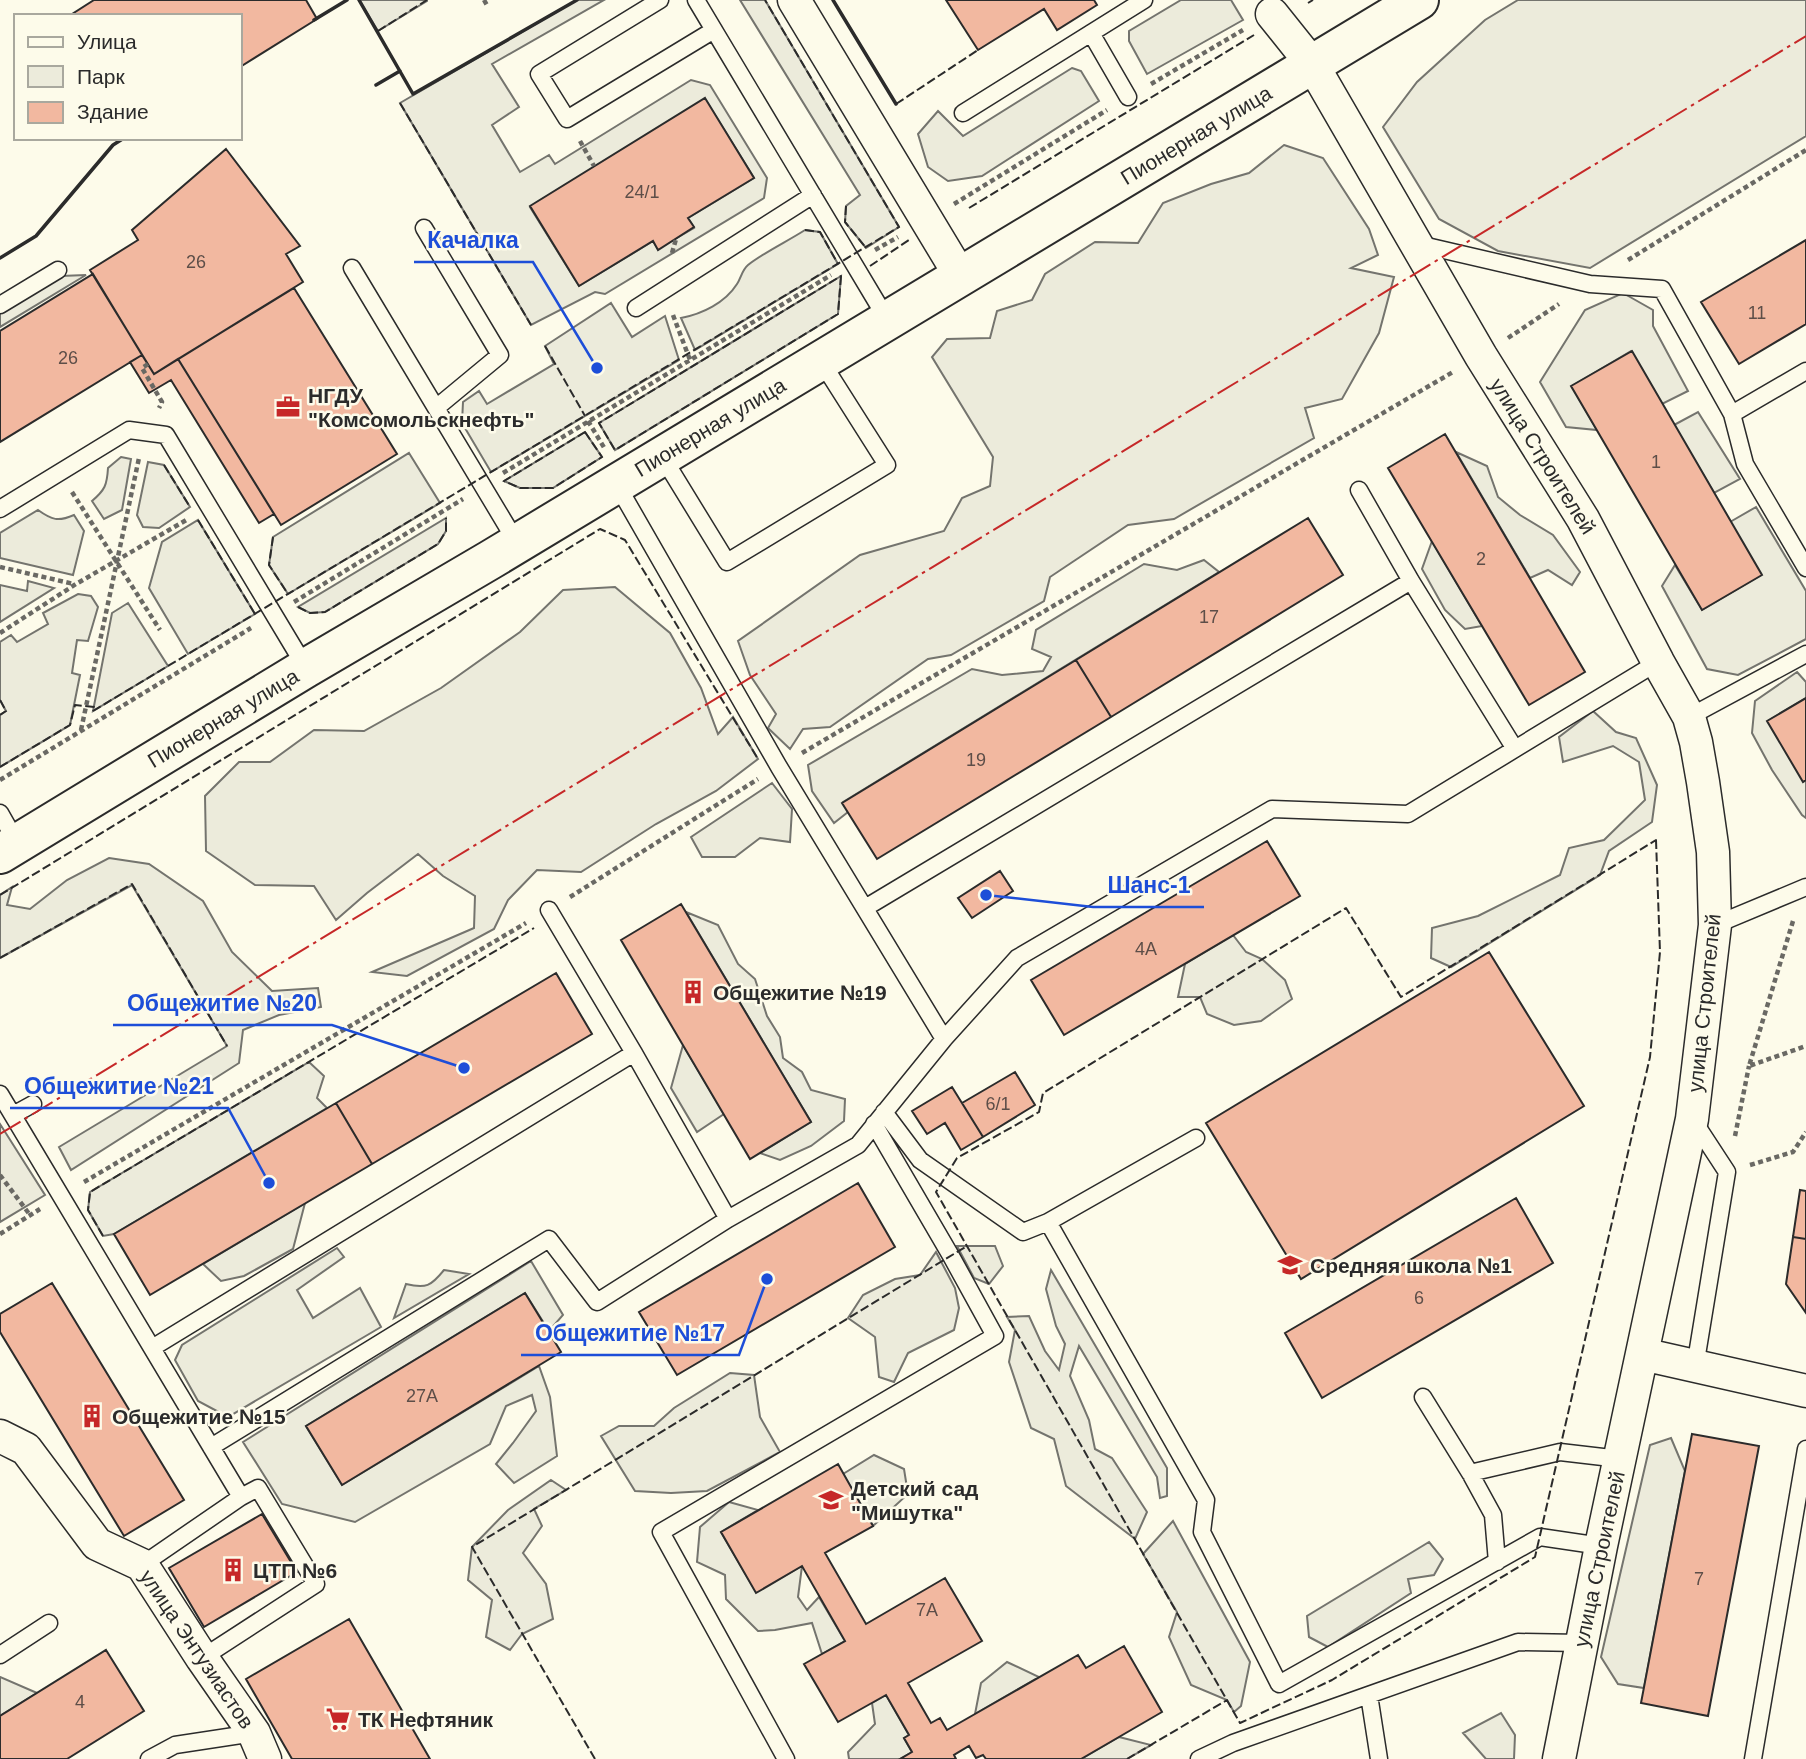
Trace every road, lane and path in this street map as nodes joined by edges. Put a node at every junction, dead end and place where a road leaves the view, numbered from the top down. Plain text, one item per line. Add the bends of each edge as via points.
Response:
1 (484, 0) edge
2 (660, 0) edge
3 (696, 0) edge
4 (794, 0) edge
5 (1144, 0) edge
6 (1419, 0) edge
7 (488, 7) dead end
8 (1268, 7) edge
9 (714, 30) junction
10 (1091, 33) junction
11 (1312, 64) junction
12 (1128, 97) junction
13 (963, 113) dead end
14 (1806, 150) edge
15 (813, 195) junction
16 (927, 220) junction
17 (424, 228) dead end
18 (1416, 244) junction
19 (852, 262) junction
20 (352, 268) dead end
21 (58, 270) dead end
22 (961, 277) junction
23 (1590, 284) junction
24 (0, 304) edge
25 (636, 308) dead end
26 (888, 321) junction
27 (1481, 356) junction
28 (821, 361) junction
29 (148, 364) dead end
30 (1806, 371) edge
31 (436, 408) junction
32 (1732, 414) junction
33 (588, 421) junction
34 (145, 432) junction
35 (662, 456) junction
36 (614, 471) junction
37 (60, 473) junction
38 (483, 486) junction
39 (1359, 491) dead end
40 (209, 506) junction
41 (0, 509) edge
42 (517, 543) junction
43 (117, 561) junction
44 (0, 567) edge
45 (1806, 568) edge
46 (1411, 581) junction
47 (76, 584) junction
48 (274, 614) junction
49 (160, 630) dead end
50 (0, 633) edge
51 (1806, 654) edge
52 (1658, 662) junction
53 (306, 668) junction
54 (1689, 717) junction
55 (81, 731) junction
56 (1515, 749) junction
57 (779, 767) junction
58 (0, 779) edge
59 (6, 837) edge
60 (1805, 887) edge
61 (865, 908) junction
62 (549, 910) junction
63 (1715, 925) junction
64 (944, 1039) junction
65 (1806, 1046) edge
66 (634, 1053) junction
67 (1749, 1066) junction
68 (0, 1094) edge
69 (33, 1104) dead end
70 (13, 1115) junction
71 (879, 1118) junction
72 (1692, 1119) junction
73 (1806, 1132) edge
74 (1195, 1138) dead end
75 (1727, 1172) junction
76 (0, 1175) edge
77 (61, 1196) junction
78 (30, 1215) junction
79 (728, 1219) junction
80 (1048, 1222) junction
81 (0, 1234) edge
82 (152, 1348) junction
83 (1642, 1354) junction
84 (1695, 1367) junction
85 (1806, 1391) edge
86 (1423, 1397) dead end
87 (0, 1436) edge
88 (211, 1447) junction
89 (1806, 1449) edge
90 (1619, 1460) junction
91 (1470, 1473) junction
92 (242, 1497) junction
93 (1601, 1546) junction
94 (1497, 1562) junction
95 (142, 1564) junction
96 (49, 1623) dead end
97 (1581, 1643) junction
98 (0, 1655) edge
99 (202, 1658) junction
100 (1369, 1695) junction
101 (259, 1746) edge
102 (149, 1759) edge
103 (786, 1759) edge
104 (1199, 1759) edge
105 (1379, 1759) edge
106 (1559, 1759) edge
107 (1753, 1759) edge

1 - 7 path
2 - 9 lane via 539,74 567,119
3 - 9 lane
4 - 16 street
5 - 10 lane
6 - 11 main road, Пионерная улица
8 - 11 street, улица Строителей
8 - 12 path
9 - 15 lane
10 - 12 lane
10 - 13 lane
11 - 18 street, улица Строителей
11 - 22 main road, Пионерная улица
12 - 16 path
14 - 23 path
15 - 19 lane
15 - 25 lane
16 - 19 path
16 - 22 street
17 - 31 lane via 500,355
18 - 23 lane
18 - 27 street, улица Строителей
19 - 26 lane
19 - 33 path
20 - 31 lane
21 - 24 lane
22 - 26 main road, Пионерная улица
23 - 27 path
23 - 32 lane via 1662,289
26 - 28 main road, Пионерная улица
27 - 52 street, улица Строителей via 1583,519
27 - 57 path
28 - 35 main road, Пионерная улица
28 - 35 lane via 887,465 727,562
29 - 34 path via 142,368 162,402
30 - 32 lane
31 - 38 lane
32 - 45 lane via 1745,464
33 - 36 path
33 - 38 path
34 - 37 lane via 129,430
34 - 40 lane via 166,435
34 - 43 path
35 - 36 main road, Пионерная улица
36 - 42 main road, Пионерная улица
36 - 57 lane
37 - 41 lane
37 - 43 path
38 - 42 lane
38 - 48 path
39 - 46 lane
40 - 43 path
40 - 48 lane
42 - 53 main road, Пионерная улица
43 - 47 path
43 - 49 path
43 - 55 path
44 - 47 path
46 - 56 lane
46 - 61 lane
47 - 50 path
48 - 53 lane
48 - 55 path
51 - 54 lane
52 - 54 street, улица Строителей
52 - 56 lane
53 - 59 main road, Пионерная улица
54 - 63 street, улица Строителей via 1713,852
55 - 58 path
56 - 64 lane via 1408,814 1272,809 1017,958
57 - 61 lane
57 - 62 path
60 - 63 lane
60 - 67 path
61 - 64 lane
62 - 66 lane
62 - 77 path
63 - 72 street, улица Строителей
64 - 71 lane
65 - 67 path
66 - 79 lane
66 - 82 lane
67 - 75 path
68 - 70 lane
69 - 70 lane
70 - 77 lane
71 - 79 lane via 858,1145
71 - 80 lane via 920,1160 1023,1232
71 - 103 lane via 995,1336 661,1532
72 - 75 lane
72 - 83 street, улица Строителей
73 - 75 path via 1793,1152
74 - 80 lane
75 - 84 lane
76 - 78 path
77 - 78 path
77 - 82 lane
78 - 81 path
79 - 88 lane via 597,1302 548,1239
80 - 94 lane via 1206,1500 1202,1532 1279,1684
82 - 88 lane
83 - 84 street
83 - 90 street, улица Строителей
84 - 85 street
86 - 91 lane
87 - 95 street, улица Энтузиастов via 26,1449 97,1544
88 - 92 lane
89 - 107 lane
90 - 91 lane via 1560,1452
90 - 93 street, улица Строителей
91 - 94 lane via 1493,1515
92 - 95 lane
92 - 99 lane via 258,1488 316,1584
93 - 94 lane via 1540,1537
93 - 97 street, улица Строителей
95 - 99 street, улица Энтузиастов
96 - 98 lane
97 - 100 lane via 1518,1642
97 - 106 street, улица Строителей
99 - 101 street, улица Энтузиастов
100 - 104 lane
100 - 105 lane
101 - 102 lane via 174,1745

